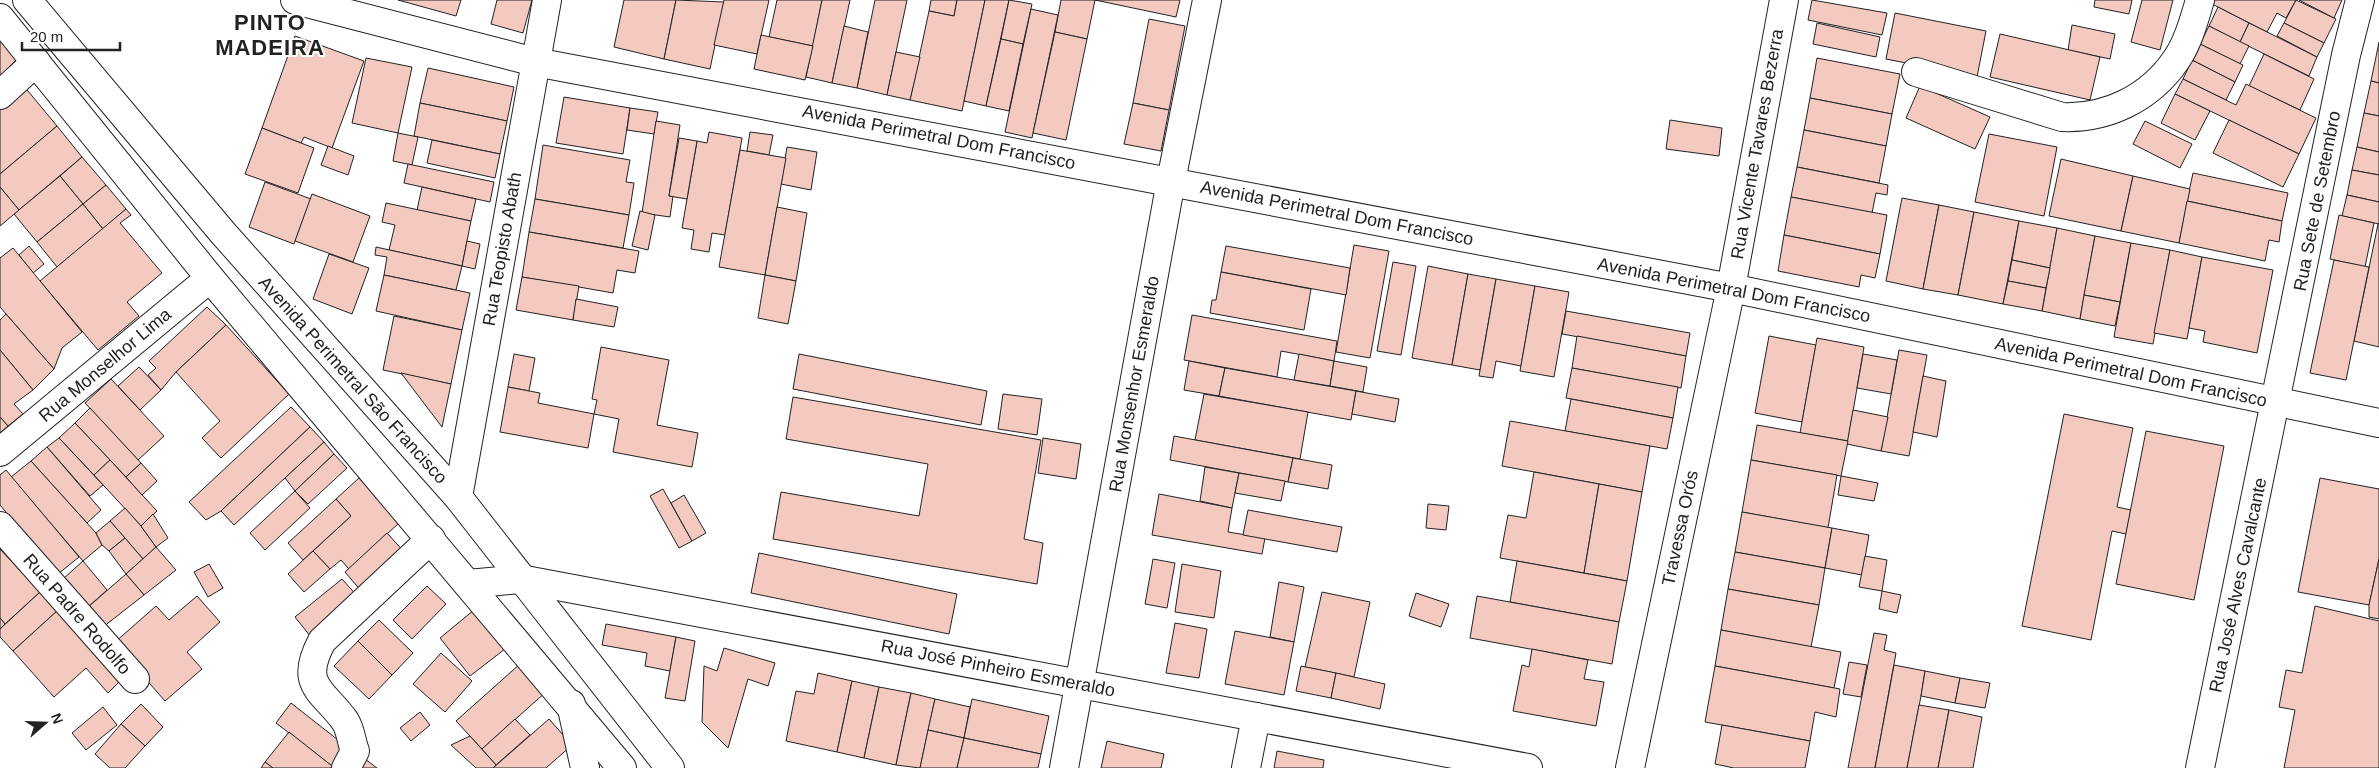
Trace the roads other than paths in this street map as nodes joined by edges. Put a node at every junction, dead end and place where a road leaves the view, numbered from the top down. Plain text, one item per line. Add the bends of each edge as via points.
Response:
1 (27, 0) edge
2 (295, 0) edge
3 (547, 0) edge
4 (1207, 0) edge
5 (1784, 0) edge
6 (2200, 0) edge
7 (2360, 0) edge
8 (0, 18) edge
9 (36, 62) junction
10 (535, 62) junction
11 (1916, 72) dead end
12 (0, 95) edge
13 (1171, 181) junction
14 (210, 278) junction
15 (1731, 288) junction
16 (2276, 402) junction
17 (2379, 423) edge
18 (0, 452) edge
19 (458, 498) junction
20 (0, 526) edge
21 (431, 539) junction
22 (520, 579) junction
23 (468, 584) junction
24 (135, 679) dead end
25 (1080, 684) junction
26 (571, 704) junction
27 (1256, 717) junction
28 (1442, 760) edge
29 (346, 768) edge
30 (584, 768) edge
31 (622, 768) edge
32 (670, 768) edge
33 (1064, 768) edge
34 (1246, 768) edge
35 (1528, 768) edge
36 (1630, 768) edge
37 (2200, 768) edge

1 - 19 street, Avenida Perimetral São Francisco via 224,233
2 - 10 street, Avenida Perimetral Dom Francisco
3 - 10 street, Rua Teopisto Abath
4 - 13 street, Rua Monsenhor Esmeraldo
5 - 15 street, Rua Vicente Tavares Bezerra
6 - 11 street via 2191,30 2177,59 2156,85 2101,115 2062,117
7 - 16 street, Rua Sete de Setembro
8 - 9 street
9 - 12 street
9 - 14 street
10 - 13 street, Avenida Perimetral Dom Francisco
10 - 19 street, Rua Teopisto Abath
13 - 15 street, Avenida Perimetral Dom Francisco
13 - 25 street, Rua Monsenhor Esmeraldo
14 - 18 street, Rua Monselhor Lima
14 - 21 street
15 - 16 street, Avenida Perimetral Dom Francisco
15 - 36 street, Travessa Orós
16 - 17 street, Avenida Perimetral Dom Francisco
16 - 37 street, Rua José Alves Cavalcante
19 - 22 street, Avenida Perimetral São Francisco
20 - 24 street, Rua Padre Rodolfo
21 - 23 street
21 - 29 street via 322,641 316,652 313,669 318,690 346,722 355,751
22 - 23 street, Rua José Pinheiro Esmeraldo
22 - 25 street, Rua José Pinheiro Esmeraldo
22 - 32 street, Avenida Perimetral São Francisco
23 - 26 street
25 - 27 street, Rua José Pinheiro Esmeraldo
25 - 33 street, Rua Monsenhor Esmeraldo
26 - 30 street
26 - 31 street
27 - 28 street, Rua José Pinheiro Esmeraldo
27 - 34 street
28 - 35 street, Rua José Pinheiro Esmeraldo

